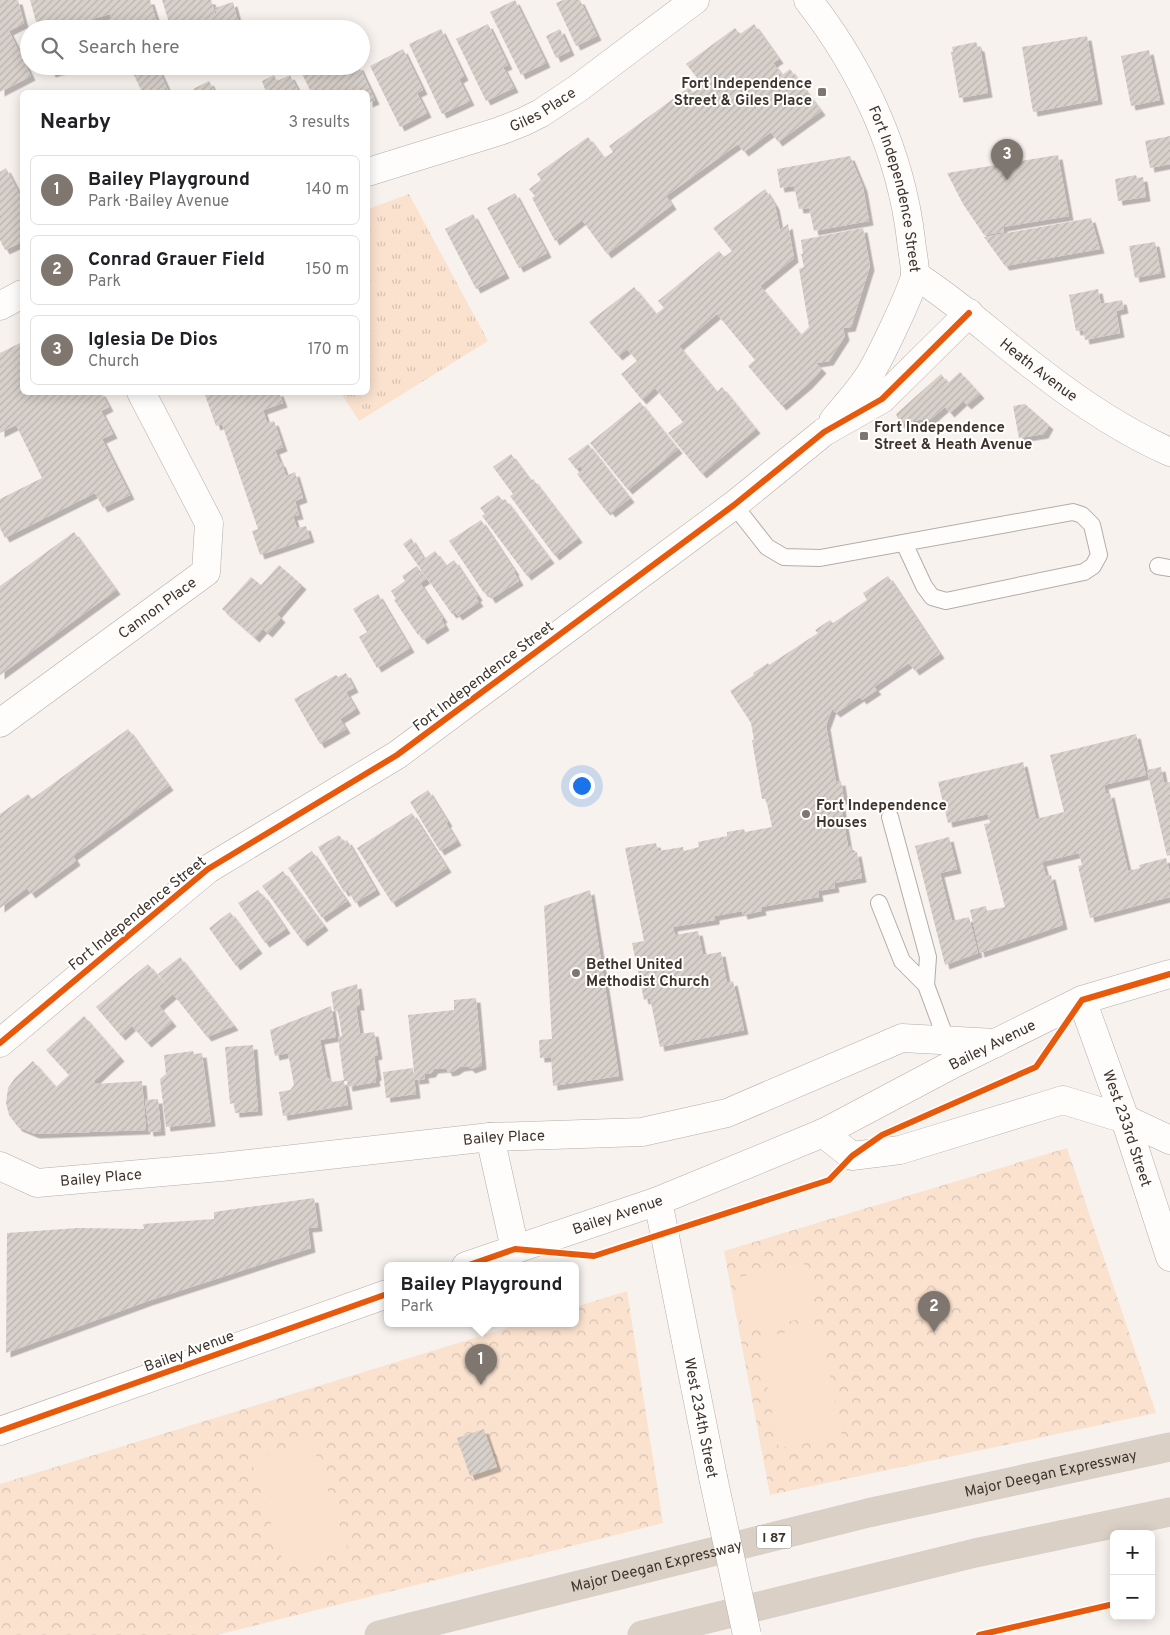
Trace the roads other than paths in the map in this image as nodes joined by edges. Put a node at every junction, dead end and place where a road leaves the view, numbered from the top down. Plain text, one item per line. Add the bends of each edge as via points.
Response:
1 (694, 0) edge
2 (808, 0) edge
3 (370, 171) edge
4 (915, 276) junction
5 (20, 295) edge
6 (0, 306) edge
7 (969, 313) junction
8 (143, 395) edge
9 (824, 432) junction
10 (1170, 452) edge
11 (734, 505) junction
12 (904, 543) junction
13 (0, 724) edge
14 (890, 817) dead end
15 (879, 903) dead end
16 (1170, 974) edge
17 (926, 985) junction
18 (1082, 1000) junction
19 (0, 1043) edge
20 (950, 1052) junction
21 (1125, 1119) junction
22 (823, 1134) junction
23 (490, 1137) junction
24 (1170, 1140) edge
25 (0, 1166) edge
26 (658, 1201) junction
27 (515, 1249) junction
28 (1170, 1257) edge
29 (478, 1262) edge
30 (384, 1295) edge
31 (0, 1431) edge
32 (1170, 1447) edge
33 (1170, 1512) edge
34 (379, 1635) edge
35 (642, 1635) edge
36 (747, 1635) edge

1 - 3 street, Giles Place via 542,112 500,130
2 - 4 street, Fort Independence Street via 848,58 888,140 906,202
4 - 7 street, Heath Avenue
4 - 9 street, Fort Independence Street via 868,377
5 - 6 street
7 - 9 street, Fort Independence Street via 882,399
7 - 10 street, Heath Avenue via 1036,369 1095,411
8 - 13 street, Cannon Place via 209,524 206,572
9 - 11 street, Fort Independence Street
11 - 12 lane via 767,547 784,557 820,558
11 - 19 street, Fort Independence Street via 397,755 208,869
12 - 12 lane via 1073,512 1082,515 1092,525 1098,555 1093,566 1084,572 946,601 932,597 924,586
14 - 17 lane via 928,957
15 - 17 lane via 902,961
16 - 18 street, Bailey Avenue
17 - 20 lane
18 - 20 street, Bailey Avenue via 996,1043
18 - 21 street, West 233rd Street
20 - 22 street, Bailey Avenue
20 - 23 street, Bailey Place via 902,1038 727,1114 642,1132
21 - 22 street via 1063,1100 900,1150 852,1156
21 - 24 street
21 - 28 street, West 233rd Street
22 - 26 street, Bailey Avenue
23 - 25 street, Bailey Place via 221,1167 37,1183
23 - 27 street
26 - 27 street, Bailey Avenue
26 - 36 street, West 234th Street, bridge
27 - 29 street, Bailey Avenue
30 - 31 street, Bailey Avenue
32 - 34 highway, Major Deegan Expressway / I 87 via 868,1514
33 - 35 highway via 975,1553

